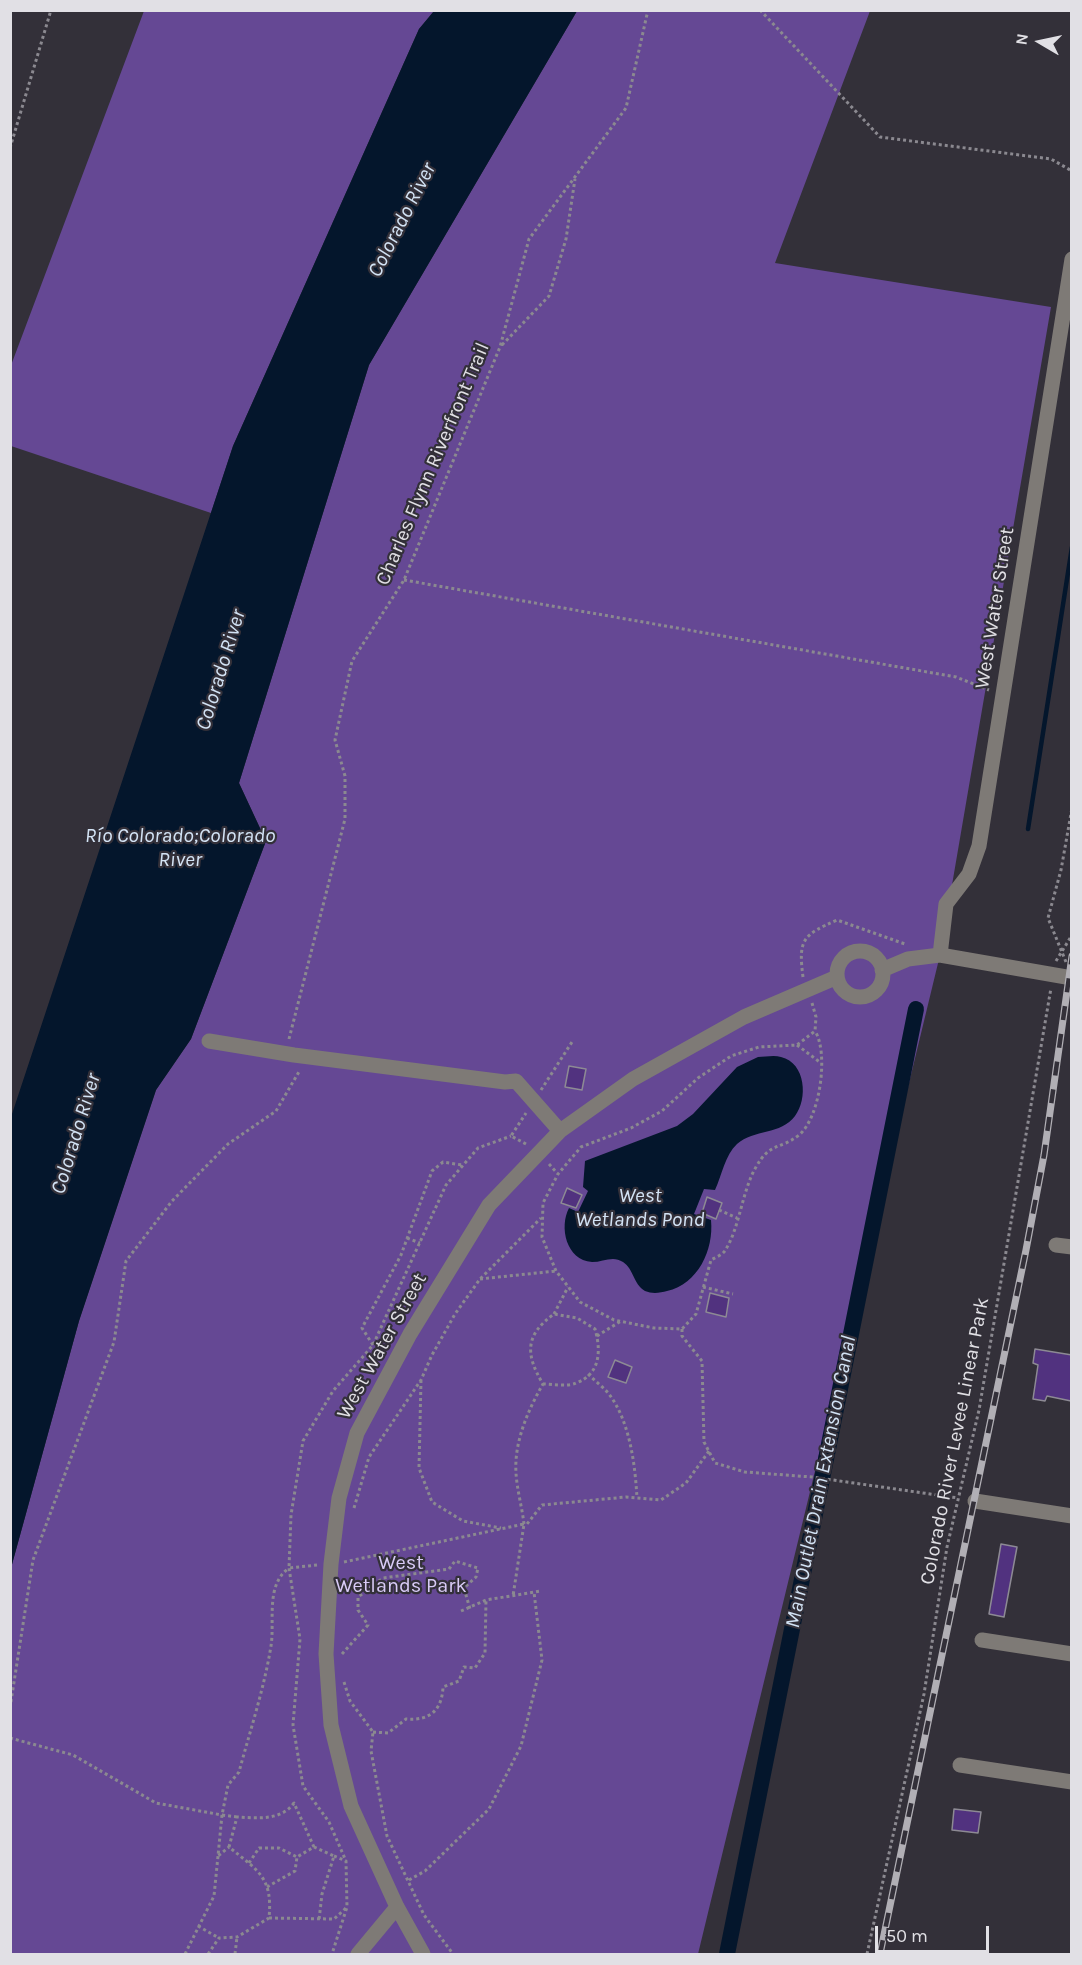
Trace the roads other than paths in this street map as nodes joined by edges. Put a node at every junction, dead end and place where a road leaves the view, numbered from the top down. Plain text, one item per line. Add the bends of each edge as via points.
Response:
1 (1071, 259) edge
2 (940, 955) junction
3 (882, 970) junction
4 (1063, 976) edge
5 (837, 977) junction
6 (209, 1041) dead end
7 (560, 1131) junction
8 (1056, 1245) dead end
9 (1071, 1247) edge
10 (975, 1500) road end
11 (1071, 1516) edge
12 (982, 1640) dead end
13 (1071, 1654) edge
14 (960, 1765) dead end
15 (1071, 1782) edge
16 (397, 1907) junction
17 (358, 1954) edge
18 (423, 1954) edge

1 - 2 street, West Water Street via 979,846 969,874 946,904
2 - 3 street via 908,959
2 - 4 street
3 - 5 street via 874,956 852,952 840,962
3 - 5 street via 880,985 861,997 848,994
5 - 7 street, West Water Street via 744,1017 633,1079
6 - 7 street via 505,1083 516,1080
7 - 16 street, West Water Street via 489,1205 410,1334 363,1423 339,1498 326,1654 331,1725 351,1806
8 - 9 street
10 - 11 street
12 - 13 street
14 - 15 street
16 - 17 street
16 - 18 street, West Water Street

